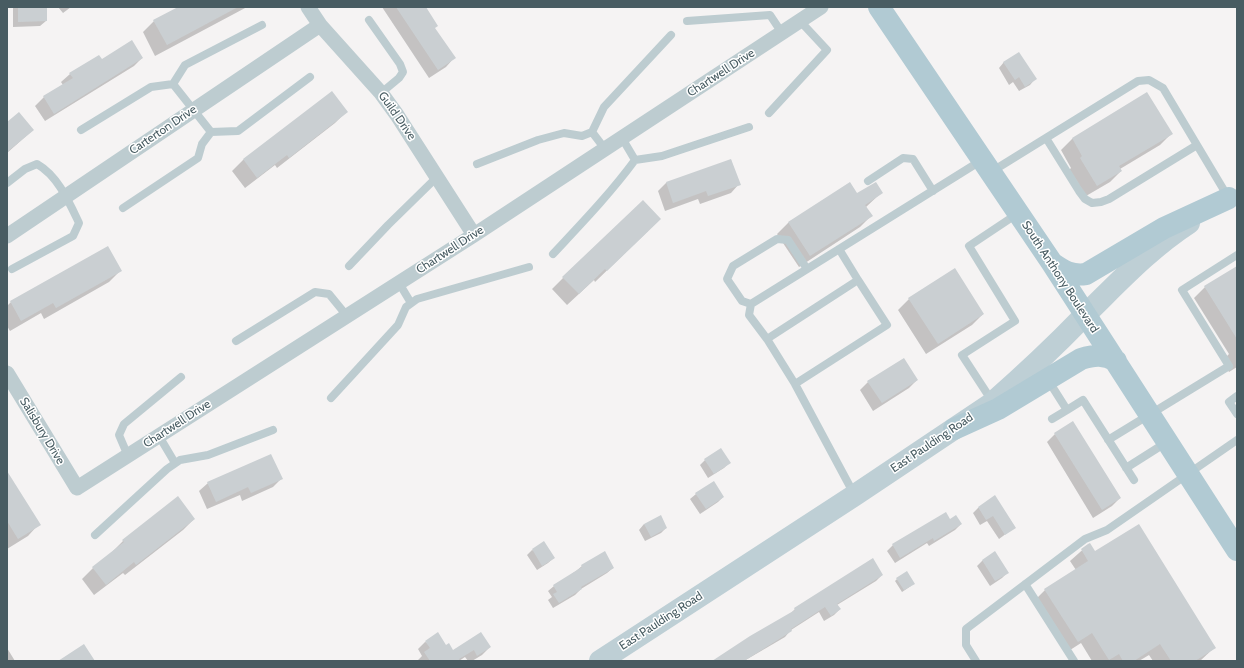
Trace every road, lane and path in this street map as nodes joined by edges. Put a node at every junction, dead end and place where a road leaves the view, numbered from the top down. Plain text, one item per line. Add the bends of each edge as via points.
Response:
1 (308, 7) edge
2 (821, 7) edge
3 (879, 7) edge
4 (369, 20) dead end
5 (687, 21) dead end
6 (800, 21) junction
7 (262, 25) dead end
8 (320, 25) junction
9 (782, 33) junction
10 (671, 35) dead end
11 (310, 77) dead end
12 (173, 84) junction
13 (381, 93) junction
14 (193, 110) junction
15 (769, 113) dead end
16 (749, 127) dead end
17 (81, 130) dead end
18 (211, 132) junction
19 (592, 132) junction
20 (622, 138) junction
21 (1046, 138) junction
22 (1197, 145) junction
23 (605, 149) junction
24 (635, 160) junction
25 (477, 164) dead end
26 (987, 166) junction
27 (436, 178) junction
28 (868, 180) dead end
29 (7, 184) edge
30 (933, 191) junction
31 (1233, 195) edge
32 (66, 196) junction
33 (123, 208) dead end
34 (1018, 213) junction
35 (474, 235) junction
36 (7, 236) edge
37 (839, 249) junction
38 (553, 254) dead end
39 (1237, 255) edge
40 (1052, 263) junction
41 (349, 266) dead end
42 (529, 267) dead end
43 (12, 269) dead end
44 (807, 269) junction
45 (858, 280) junction
46 (399, 283) junction
47 (411, 303) junction
48 (751, 304) junction
49 (347, 316) junction
50 (1085, 316) junction
51 (767, 339) junction
52 (236, 341) dead end
53 (1116, 361) junction
54 (1233, 367) edge
55 (7, 373) edge
56 (181, 377) dead end
57 (1047, 380) junction
58 (795, 384) junction
59 (1237, 396) edge
60 (332, 398) dead end
61 (993, 402) junction
62 (1067, 410) junction
63 (1150, 414) junction
64 (1237, 414) edge
65 (1052, 419) dead end
66 (954, 429) junction
67 (273, 430) dead end
68 (159, 436) junction
69 (1108, 440) junction
70 (1237, 440) edge
71 (1168, 442) junction
72 (128, 456) junction
73 (175, 463) junction
74 (1126, 468) junction
75 (1188, 474) junction
76 (1134, 480) dead end
77 (77, 488) joint
78 (855, 495) junction
79 (95, 535) dead end
80 (1237, 550) edge
81 (1025, 584) junction
82 (600, 661) edge
83 (976, 661) edge
84 (1074, 661) edge

1 - 8 street, Guild Drive
2 - 6 street, Chartwell Drive
3 - 26 main road, South Anthony Boulevard
4 - 13 lane via 403,72
5 - 9 lane via 770,14
6 - 9 street, Chartwell Drive
6 - 15 lane via 827,50
7 - 12 lane via 185,65
8 - 13 street, Guild Drive
8 - 14 street, Carterton Drive
9 - 20 street, Chartwell Drive
10 - 19 lane via 604,107
11 - 18 lane via 238,131
12 - 14 lane
12 - 17 lane via 152,87
13 - 27 street, Guild Drive via 408,131
14 - 18 lane
14 - 32 street, Carterton Drive
16 - 24 lane via 662,156
18 - 33 lane via 202,144 198,158
19 - 23 lane
19 - 25 lane via 582,136 564,133 545,138
20 - 23 street, Chartwell Drive
20 - 24 lane
21 - 22 lane via 1085,200 1092,203 1109,199
21 - 22 lane via 1138,81 1149,80 1163,88
21 - 26 lane
22 - 31 lane
23 - 35 street, Chartwell Drive
24 - 38 lane via 594,211
26 - 30 lane
26 - 34 main road, South Anthony Boulevard
27 - 35 street, Guild Drive
27 - 41 lane
28 - 30 lane via 903,158 913,159
29 - 32 lane via 25,169 37,164 46,169
30 - 37 lane
31 - 40 main road via 1158,232 1086,274 1070,274
31 - 50 main road, East Paulding Road via 1178,230 1145,256
32 - 36 street, Carterton Drive
32 - 43 lane via 79,223 73,236
34 - 40 main road, South Anthony Boulevard
34 - 61 lane via 968,246 1015,320 962,355
35 - 46 street, Chartwell Drive
37 - 44 lane
37 - 45 lane
39 - 54 lane via 1182,290
40 - 50 main road, South Anthony Boulevard
42 - 47 lane via 417,299
44 - 48 lane
44 - 48 lane via 788,240 777,239 733,266 727,279 742,301
45 - 51 lane
45 - 58 lane via 887,325
46 - 47 lane
46 - 49 street, Chartwell Drive
47 - 60 lane via 406,307 398,325
48 - 51 lane via 749,315
49 - 52 lane via 329,294 315,292
49 - 68 street, Chartwell Drive
50 - 53 main road, South Anthony Boulevard
50 - 61 main road, East Paulding Road
51 - 58 lane
53 - 57 main road via 1102,355 1088,357 1074,362
53 - 63 main road, South Anthony Boulevard
54 - 63 lane
55 - 77 street, Salisbury Drive
56 - 72 lane via 124,424 119,435
57 - 62 lane
57 - 66 main road via 998,409
58 - 78 lane
59 - 64 lane via 1229,402
61 - 66 main road, East Paulding Road
62 - 65 lane
62 - 69 lane via 1083,400
63 - 69 lane
63 - 71 main road, South Anthony Boulevard
66 - 78 main road, East Paulding Road
67 - 73 lane via 208,454
68 - 72 street, Chartwell Drive
68 - 73 lane
69 - 74 lane
70 - 75 lane
71 - 74 lane
71 - 75 main road, South Anthony Boulevard
72 - 77 street, Chartwell Drive
73 - 79 lane
74 - 76 lane
75 - 80 main road, South Anthony Boulevard
75 - 81 lane via 1107,530 1084,539
78 - 82 main road, East Paulding Road
81 - 83 lane via 966,629 966,645
81 - 84 lane

